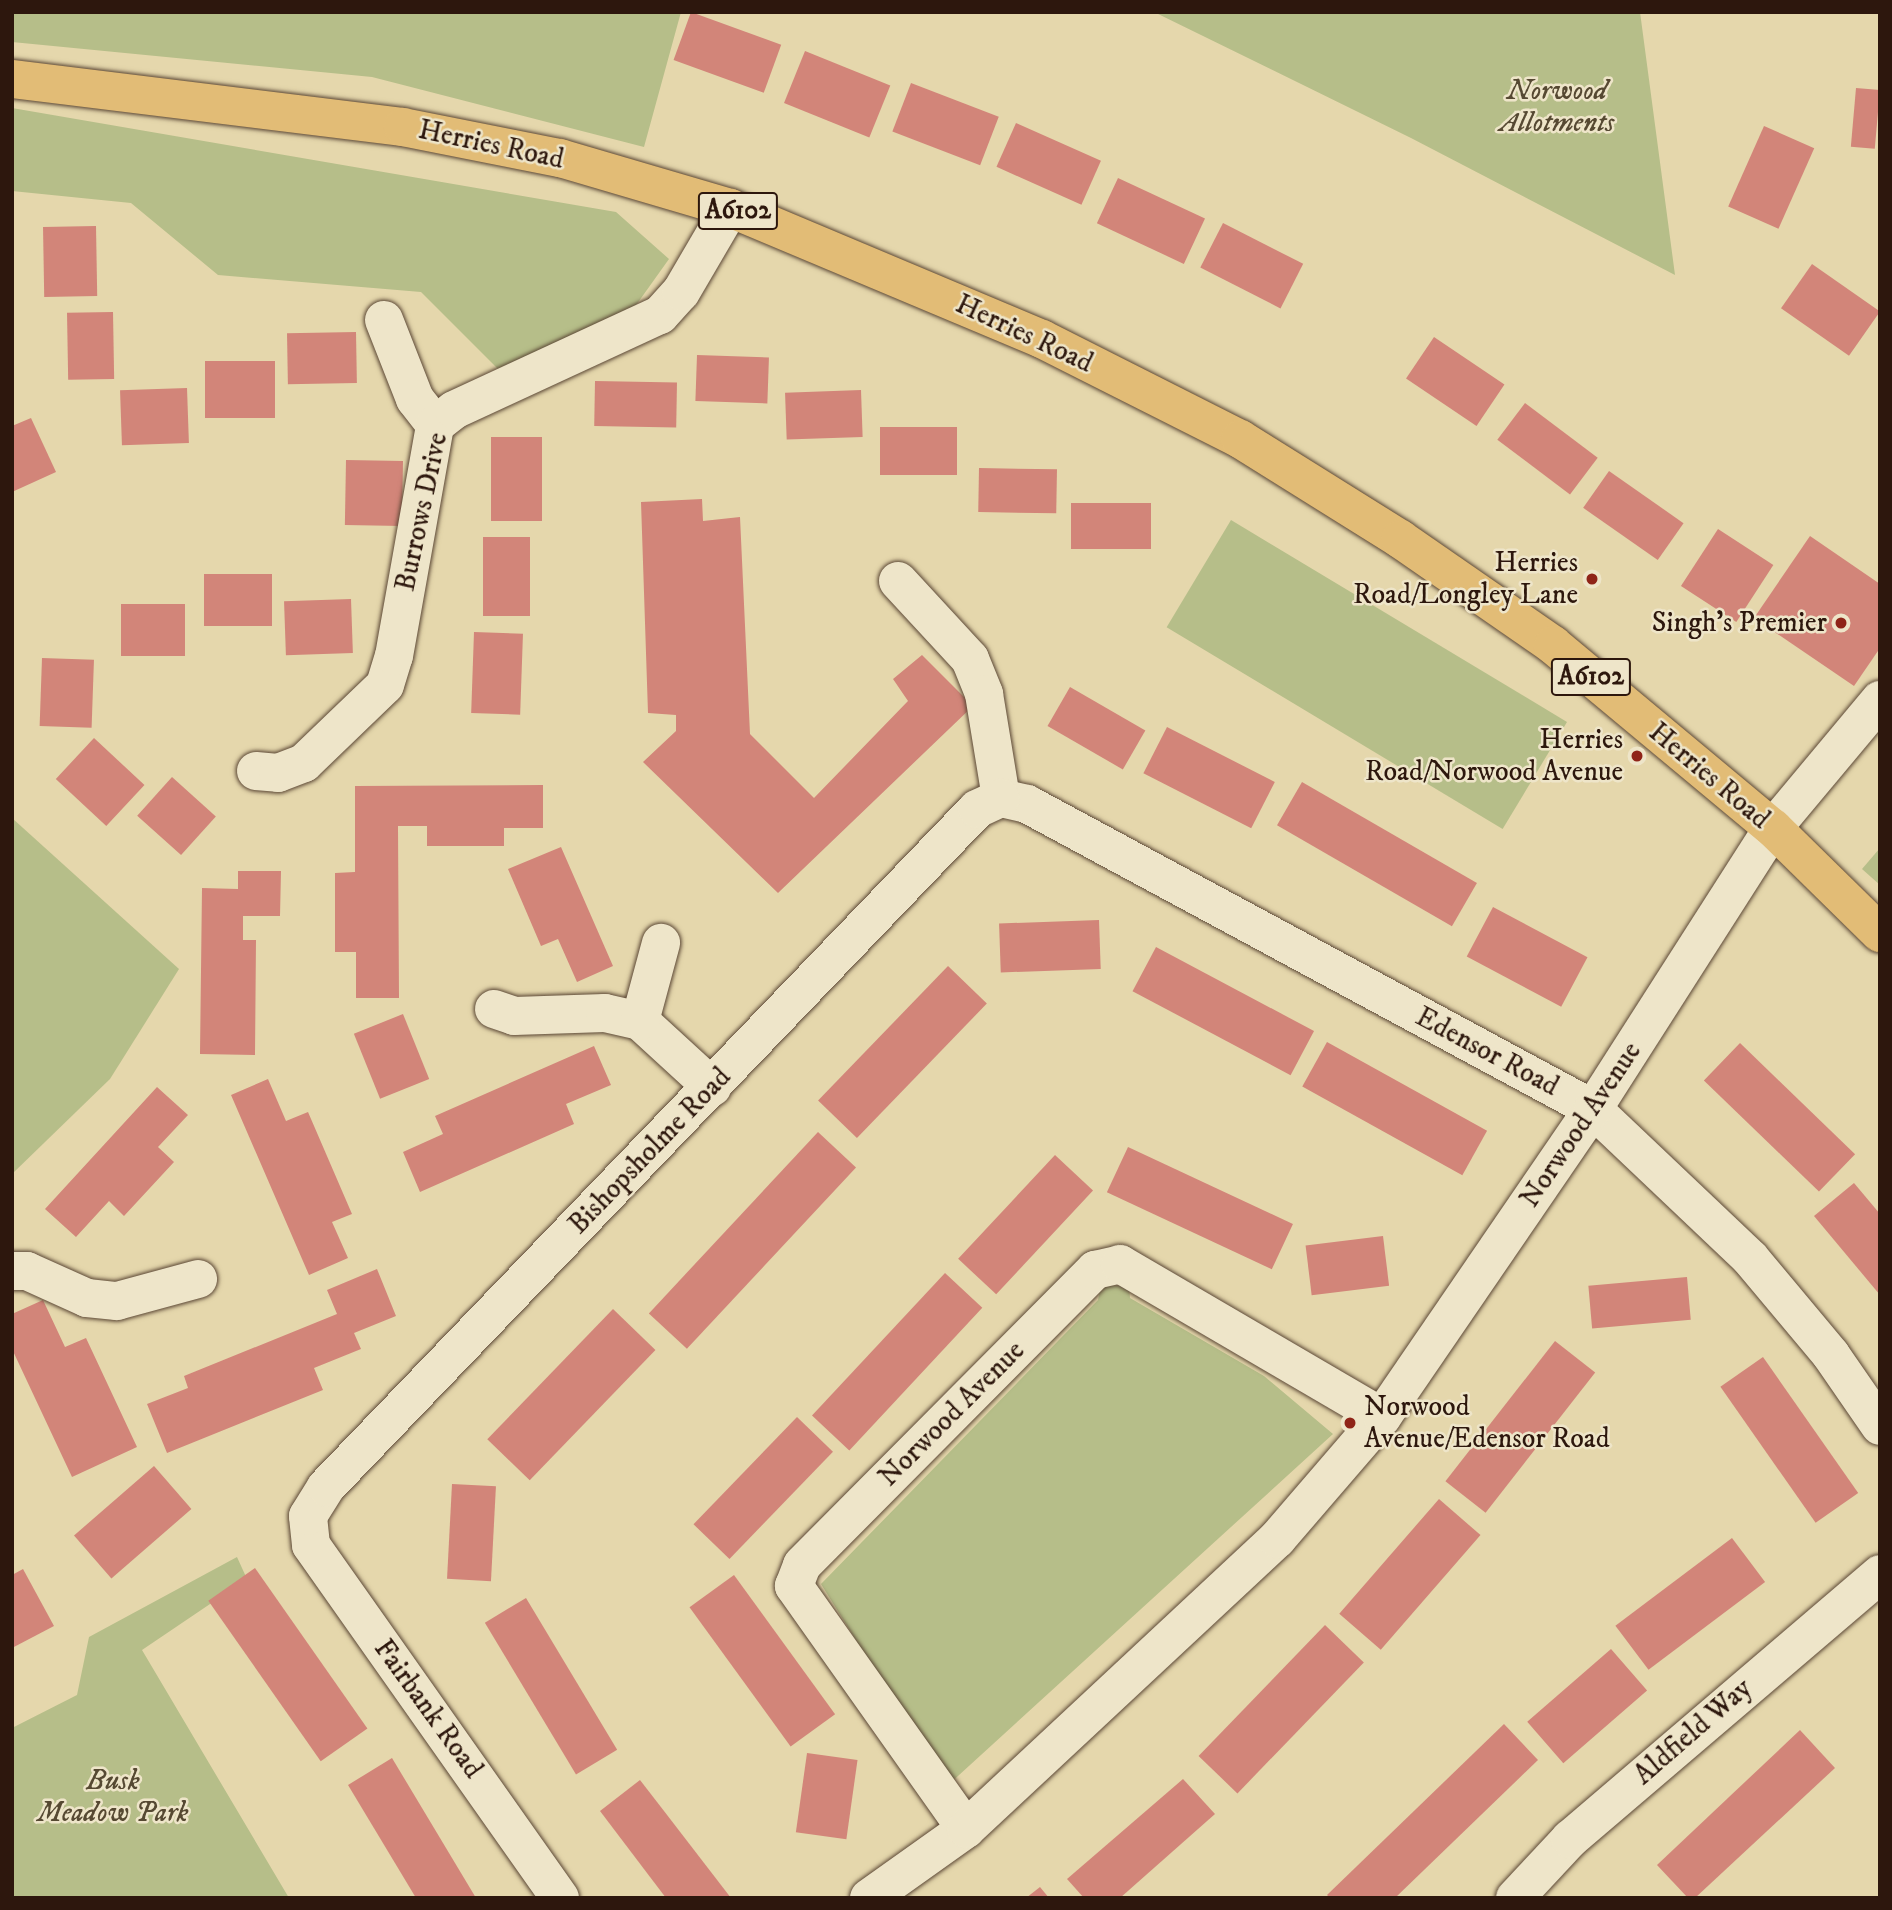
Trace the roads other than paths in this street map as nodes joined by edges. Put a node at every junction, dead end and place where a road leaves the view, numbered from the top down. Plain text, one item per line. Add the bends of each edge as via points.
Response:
1 (12, 79) edge
2 (730, 208) junction
3 (384, 320) dead end
4 (435, 425) junction
5 (898, 581) dead end
6 (1880, 700) edge
7 (256, 772) dead end
8 (1001, 798) junction
9 (1773, 828) junction
10 (1880, 933) edge
11 (661, 943) dead end
12 (494, 1009) dead end
13 (640, 1021) junction
14 (712, 1087) junction
15 (1593, 1109) junction
16 (12, 1271) edge
17 (198, 1279) dead end
18 (1382, 1417) junction
19 (1880, 1426) edge
20 (308, 1516) joint
21 (1880, 1574) edge
22 (966, 1829) junction
23 (560, 1898) edge
24 (869, 1898) edge
25 (1515, 1898) edge

1 - 2 main road, Herries Road / A6102 via 403,127 560,158
2 - 4 street, Burrows Drive via 681,292 660,315 454,410
2 - 9 main road, Herries Road / A6102 via 1042,339 1240,439 1400,539 1553,645
3 - 4 street via 415,399
4 - 7 street, Burrows Drive via 385,685 304,764 278,773
5 - 8 street via 970,659 984,694
6 - 9 street, Norwood Avenue
8 - 14 street, Bishopsholme Road via 977,809
8 - 15 street, Edensor Road via 1027,804
9 - 10 main road, Herries Road / A6102
9 - 15 street, Norwood Avenue
11 - 13 street
12 - 13 street via 514,1016 605,1013
13 - 14 street
14 - 20 street, Bishopsholme Road via 326,1487
15 - 18 street, Norwood Avenue
15 - 19 street, Edensor Road via 1750,1258 1831,1355
16 - 17 street via 27,1271 87,1298 117,1301
18 - 22 street, Norwood Avenue via 1277,1539
18 - 22 street, Norwood Avenue via 1120,1264 1095,1270 802,1565 794,1586
20 - 23 street, Fairbank Road via 311,1545
21 - 25 street, Aldfield Way via 1570,1839
22 - 24 street, Norwood Avenue

